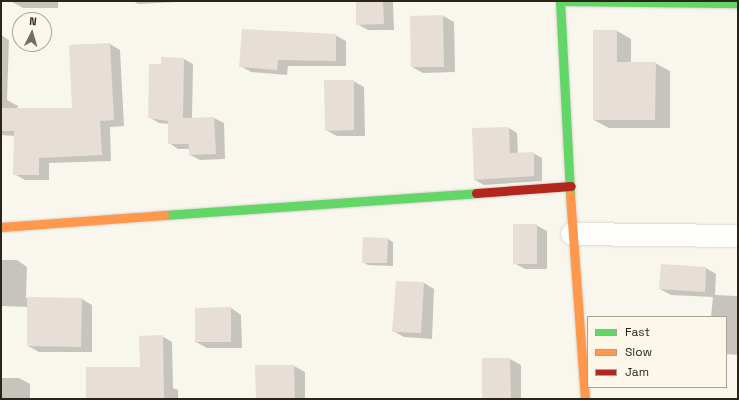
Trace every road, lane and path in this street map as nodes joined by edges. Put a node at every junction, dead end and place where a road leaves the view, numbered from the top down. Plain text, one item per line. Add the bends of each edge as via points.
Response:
1 (560, 1) edge
2 (565, 1) edge
3 (738, 4) edge
4 (571, 186) junction
5 (1, 227) edge
6 (572, 234) junction
7 (738, 236) edge
8 (585, 399) edge

1 - 4 main road
2 - 3 main road
4 - 5 main road
4 - 6 main road
6 - 7 street
6 - 8 main road

